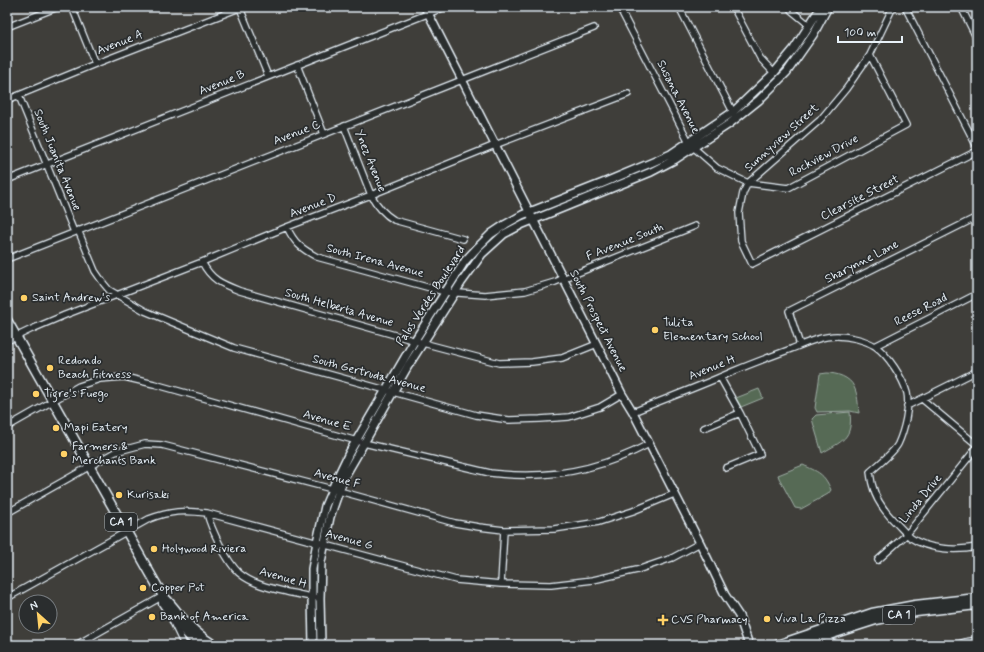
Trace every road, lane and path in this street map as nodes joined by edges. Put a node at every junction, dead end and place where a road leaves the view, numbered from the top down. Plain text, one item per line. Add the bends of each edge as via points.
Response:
1 (48, 7) edge
2 (58, 7) edge
3 (72, 7) edge
4 (241, 7) edge
5 (445, 7) edge
6 (619, 7) edge
7 (679, 7) edge
8 (733, 7) edge
9 (790, 7) edge
10 (821, 7) edge
11 (828, 7) edge
12 (892, 7) edge
13 (905, 7) edge
14 (961, 7) edge
15 (427, 10) edge
16 (34, 16) junction
17 (810, 25) junction
18 (7, 27) edge
19 (594, 28) dead end
20 (977, 39) edge
21 (797, 52) junction
22 (870, 55) junction
23 (95, 64) junction
24 (297, 65) junction
25 (774, 73) junction
26 (268, 76) junction
27 (462, 79) junction
28 (755, 92) junction
29 (628, 94) dead end
30 (19, 96) junction
31 (761, 98) junction
32 (7, 100) edge
33 (734, 112) junction
34 (344, 126) junction
35 (324, 134) junction
36 (691, 144) junction
37 (495, 146) junction
38 (977, 147) edge
39 (977, 151) edge
40 (47, 165) junction
41 (7, 180) edge
42 (748, 183) junction
43 (371, 195) junction
44 (532, 215) junction
45 (977, 217) edge
46 (695, 226) dead end
47 (287, 228) junction
48 (76, 231) junction
49 (463, 240) dead end
50 (7, 258) edge
51 (202, 262) junction
52 (564, 278) junction
53 (445, 292) junction
54 (454, 293) junction
55 (977, 294) edge
56 (117, 295) junction
57 (7, 320) edge
58 (16, 336) junction
59 (415, 340) junction
60 (7, 341) edge
61 (423, 343) junction
62 (597, 344) junction
63 (800, 345) junction
64 (874, 346) junction
65 (977, 371) edge
66 (720, 377) junction
67 (385, 390) junction
68 (394, 392) junction
69 (622, 394) junction
70 (922, 399) junction
71 (53, 401) junction
72 (908, 406) junction
73 (633, 412) junction
74 (740, 413) junction
75 (7, 427) edge
76 (704, 428) dead end
77 (356, 441) junction
78 (364, 443) junction
79 (649, 444) junction
80 (977, 446) edge
81 (90, 467) junction
82 (726, 468) dead end
83 (335, 490) junction
84 (674, 494) junction
85 (7, 513) edge
86 (207, 514) junction
87 (504, 530) junction
88 (126, 531) junction
89 (907, 534) junction
90 (317, 542) junction
91 (700, 543) junction
92 (324, 545) junction
93 (977, 547) edge
94 (878, 560) dead end
95 (501, 584) junction
96 (977, 594) edge
97 (163, 596) junction
98 (7, 598) edge
99 (312, 598) junction
100 (320, 598) junction
101 (977, 598) edge
102 (966, 599) junction
103 (977, 605) edge
104 (170, 614) junction
105 (191, 633) junction
106 (823, 633) junction
107 (977, 640) edge
108 (76, 645) edge
109 (184, 645) edge
110 (192, 645) edge
111 (201, 645) edge
112 (214, 645) edge
113 (313, 645) edge
114 (321, 645) edge
115 (749, 645) edge
116 (777, 645) edge
117 (798, 645) edge
118 (835, 645) edge
119 (955, 645) edge

1 - 16 street
2 - 16 street
3 - 23 street
4 - 23 street, Avenue A
4 - 26 street
5 - 15 street, Avenue B
6 - 36 street, Susana Avenue
7 - 33 street
8 - 25 street via 760,58
9 - 17 street
10 - 17 main road, Palos Verdes Boulevard
11 - 21 main road, Palos Verdes Boulevard via 813,35
12 - 22 street, Sunnyview Street
13 - 38 street
14 - 20 street
15 - 24 street, Avenue B
15 - 27 main road, South Prospect Avenue
16 - 18 street
17 - 21 main road, Palos Verdes Boulevard
19 - 27 street, Avenue C
21 - 25 main road, Palos Verdes Boulevard
21 - 31 main road, Palos Verdes Boulevard via 787,72
22 - 42 street, Sunnyview Street via 820,120
22 - 42 street, Rockview Drive via 906,125 788,188
23 - 30 street, Avenue A
24 - 26 street, Avenue B
24 - 35 street
25 - 28 main road, Palos Verdes Boulevard
26 - 40 street, Avenue B
27 - 34 street, Avenue C
27 - 37 main road, South Prospect Avenue
28 - 31 main road
28 - 33 main road, Palos Verdes Boulevard
29 - 37 street, Avenue D
30 - 32 street, Avenue A
30 - 40 street, South Juanita Avenue
31 - 36 main road, Palos Verdes Boulevard via 729,124
33 - 36 main road, Palos Verdes Boulevard
34 - 35 street, Avenue C
34 - 43 street, Ynez Avenue
35 - 48 street, Avenue C
36 - 42 street, Susana Avenue via 717,168
36 - 44 main road, Palos Verdes Boulevard via 674,160 651,172
37 - 43 street, Avenue D
37 - 44 main road, South Prospect Avenue
39 - 42 street, Clearsite Street via 752,264 742,241 739,213
40 - 41 street, Avenue B
40 - 48 street, South Juanita Avenue
43 - 47 street, Avenue D
43 - 49 street, Ynez Avenue via 386,215 394,220
44 - 52 main road, South Prospect Avenue
44 - 53 main road, Palos Verdes Boulevard via 516,218 496,231 465,261
44 - 54 main road, Palos Verdes Boulevard via 504,234 482,254
45 - 63 street, Sharynne Lane via 789,311
46 - 52 street, F Avenue South
47 - 51 street, Avenue D
47 - 53 street, South Irena Avenue via 298,245 317,257
48 - 50 street, Avenue C
48 - 56 street, South Juanita Avenue via 96,271 109,290
51 - 56 street, Avenue D
51 - 59 street, South Helberta Avenue via 213,278 240,291
52 - 54 street, South Irena Avenue via 525,291 485,296
52 - 62 main road, South Prospect Avenue
53 - 54 street, South Irena Avenue
53 - 59 main road, Palos Verdes Boulevard
54 - 61 main road, Palos Verdes Boulevard
55 - 64 street, Reese Road
56 - 58 street, Avenue D
56 - 67 street, South Gertruda Avenue via 145,311 234,348
57 - 58 highway, CA 1
58 - 60 street, Avenue D
58 - 71 highway, CA 1
59 - 61 street, South Helberta Avenue
59 - 67 main road, Palos Verdes Boulevard
61 - 62 street, South Helberta Avenue via 499,363 562,358
61 - 68 main road, Palos Verdes Boulevard
62 - 69 main road, South Prospect Avenue
63 - 64 street, Avenue H via 820,338 838,336 855,338
63 - 66 street, Avenue H
64 - 72 street via 886,356 899,374
65 - 70 street
66 - 73 street, Avenue H
66 - 74 street
67 - 68 street, South Gertruda Avenue
67 - 77 main road, Palos Verdes Boulevard
68 - 69 street, South Gertruda Avenue via 476,415 509,420 569,417 600,407
68 - 78 main road, Palos Verdes Boulevard
69 - 73 main road, South Prospect Avenue
70 - 72 street
70 - 80 street
71 - 75 street, Avenue E
71 - 77 street, Avenue E via 79,386 100,380 124,378 154,384
71 - 81 highway, CA 1
72 - 89 street via 898,445 870,472 875,494 888,514
73 - 79 main road, South Prospect Avenue
74 - 76 street
74 - 82 street via 760,454
77 - 78 street, Avenue E
77 - 83 main road, Palos Verdes Boulevard via 346,458
78 - 79 street, Avenue E via 490,473 518,476 561,473 592,467
78 - 83 main road, Palos Verdes Boulevard
79 - 84 main road, South Prospect Avenue
80 - 89 street, Linda Drive
81 - 83 street, Avenue F via 115,452 128,448 145,444 162,445
81 - 85 street, Avenue F
81 - 88 highway, CA 1
83 - 87 street, Avenue F via 455,523
83 - 90 main road, Palos Verdes Boulevard via 325,506
83 - 92 main road, Palos Verdes Boulevard
84 - 87 street, Avenue F via 599,522 554,529
84 - 91 main road, South Prospect Avenue
86 - 88 street, Avenue G via 184,511 166,513
86 - 90 street, Avenue G
86 - 99 street, Avenue H via 216,538 231,565 239,573 263,586
87 - 95 street
88 - 97 highway, CA 1
88 - 98 street, Avenue G
89 - 93 street via 925,544 941,548 953,550
89 - 94 street, Linda Drive
90 - 92 street, Avenue G
90 - 99 main road, Palos Verdes Boulevard via 312,569
91 - 95 street, Avenue G via 672,558 644,568 593,580 551,585
91 - 115 main road, South Prospect Avenue via 725,595 739,616
92 - 95 street, Avenue G via 456,580
92 - 100 main road, Palos Verdes Boulevard
96 - 102 highway
97 - 104 highway, CA 1 via 163,603
97 - 105 highway, CA 1
97 - 108 street
99 - 100 street, Avenue H
99 - 113 main road, Palos Verdes Boulevard
100 - 114 main road, Palos Verdes Boulevard
101 - 102 highway, CA 1
102 - 106 highway, CA 1 via 872,613
103 - 106 highway, CA 1 via 896,615
104 - 105 highway, CA 1 via 179,626
104 - 109 street
105 - 110 street
105 - 111 highway, CA 1
105 - 112 highway, CA 1
106 - 116 highway, CA 1
106 - 117 highway, CA 1
106 - 118 street
107 - 119 street

